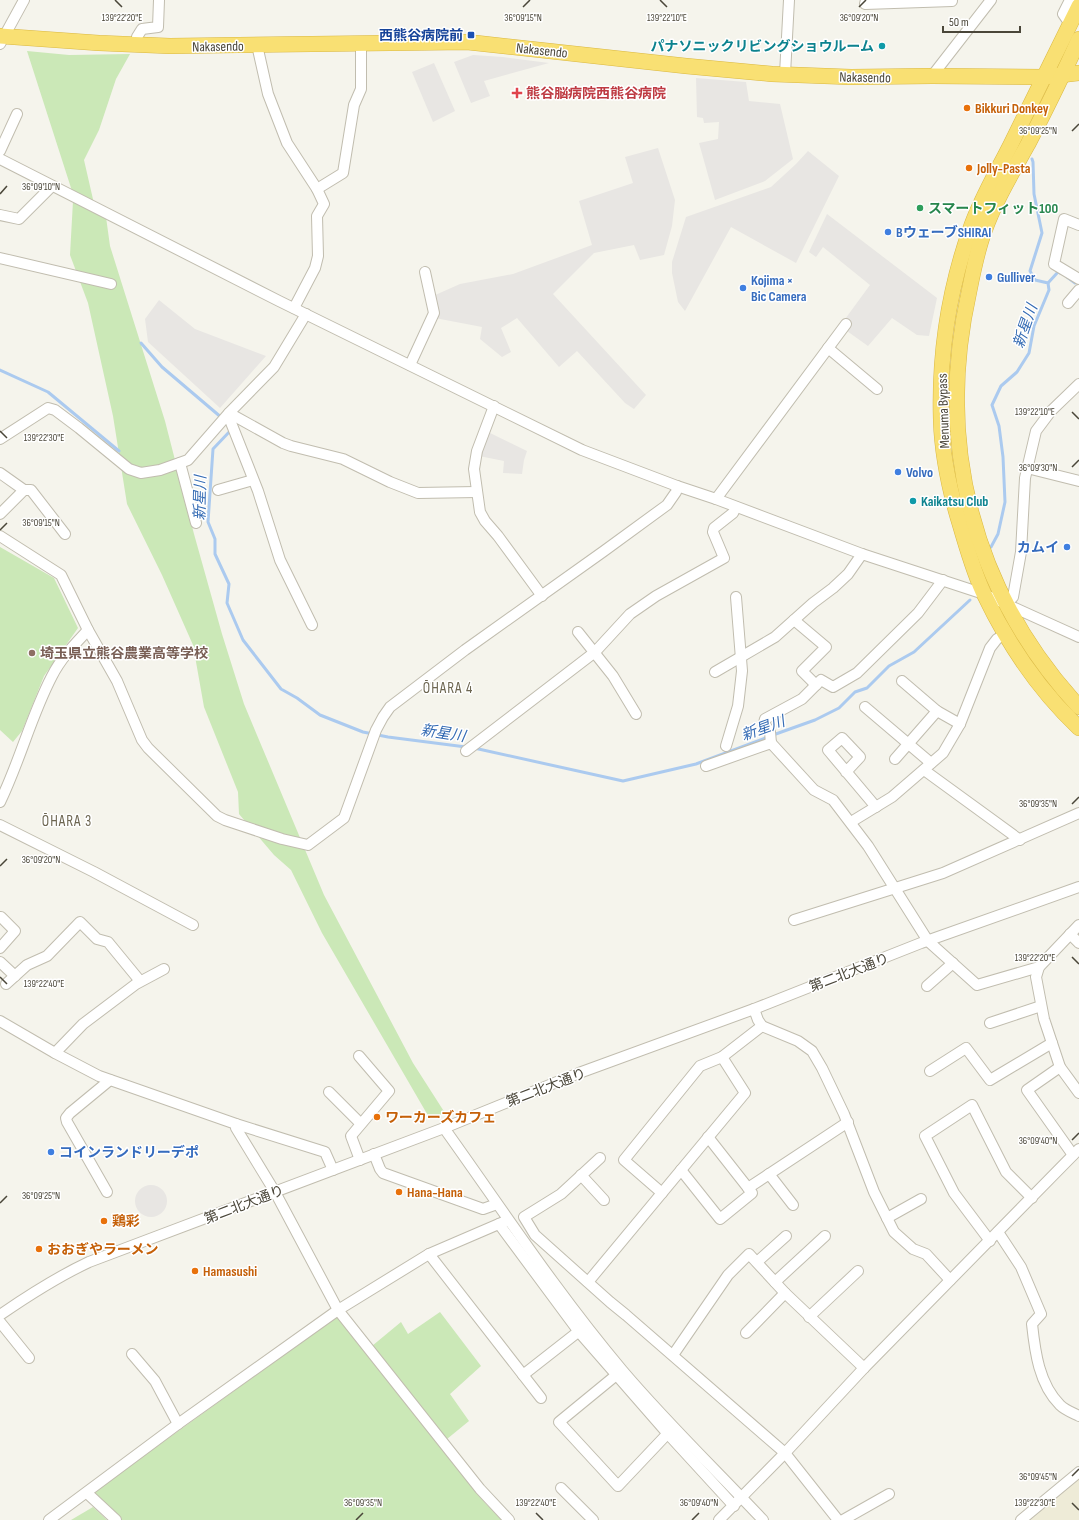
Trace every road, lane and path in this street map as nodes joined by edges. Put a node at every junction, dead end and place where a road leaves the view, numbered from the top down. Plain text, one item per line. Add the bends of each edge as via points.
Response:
1 (24, 0) edge
2 (159, 0) edge
3 (789, 0) edge
4 (866, 0) edge
5 (991, 0) edge
6 (1070, 0) edge
7 (952, 1) dead end
8 (1079, 6) edge
9 (1070, 24) junction
10 (1, 39) edge
11 (1079, 39) edge
12 (361, 43) junction
13 (136, 45) junction
14 (257, 46) junction
15 (1079, 73) edge
16 (786, 74) junction
17 (932, 76) junction
18 (1062, 76) junction
19 (1044, 77) junction
20 (18, 114) dead end
21 (0, 152) edge
22 (0, 159) edge
23 (52, 186) junction
24 (317, 189) junction
25 (0, 215) edge
26 (1079, 225) edge
27 (0, 258) edge
28 (425, 272) dead end
29 (1079, 279) edge
30 (111, 284) dead end
31 (1079, 290) edge
32 (1068, 302) dead end
33 (294, 308) junction
34 (306, 314) junction
35 (846, 324) dead end
36 (828, 348) junction
37 (410, 365) junction
38 (1079, 384) edge
39 (877, 389) dead end
40 (494, 406) junction
41 (229, 414) junction
42 (0, 439) edge
43 (180, 463) junction
44 (1027, 468) junction
45 (0, 473) edge
46 (252, 480) junction
47 (1079, 481) edge
48 (677, 486) junction
49 (24, 490) junction
50 (218, 490) dead end
51 (477, 492) junction
52 (716, 498) junction
53 (736, 507) junction
54 (0, 514) edge
55 (196, 523) dead end
56 (65, 534) dead end
57 (0, 536) edge
58 (862, 554) junction
59 (942, 580) junction
60 (984, 594) junction
61 (542, 596) junction
62 (736, 597) dead end
63 (1006, 604) junction
64 (794, 620) junction
65 (312, 625) dead end
66 (88, 630) junction
67 (578, 632) dead end
68 (1006, 634) junction
69 (1079, 637) edge
70 (595, 652) junction
71 (741, 656) junction
72 (715, 672) dead end
73 (902, 681) dead end
74 (816, 685) junction
75 (865, 707) dead end
76 (1079, 707) edge
77 (937, 711) junction
78 (636, 714) dead end
79 (960, 724) junction
80 (1079, 728) edge
81 (771, 743) junction
82 (909, 744) junction
83 (726, 746) dead end
84 (469, 748) dead end
85 (895, 759) dead end
86 (931, 763) junction
87 (706, 766) dead end
88 (924, 770) junction
89 (846, 772) dead end
90 (0, 802) edge
91 (876, 807) junction
92 (1079, 813) edge
93 (851, 822) junction
94 (0, 825) edge
95 (1020, 840) junction
96 (1079, 886) edge
97 (895, 888) junction
98 (0, 918) edge
99 (794, 920) dead end
100 (193, 925) dead end
101 (1079, 925) edge
102 (1070, 934) junction
103 (928, 941) junction
104 (1079, 943) edge
105 (0, 948) edge
106 (0, 962) edge
107 (953, 963) junction
108 (1038, 967) junction
109 (164, 969) dead end
110 (15, 976) junction
111 (140, 981) junction
112 (6, 984) dead end
113 (928, 986) dead end
114 (1041, 1006) junction
115 (754, 1009) junction
116 (0, 1021) edge
117 (990, 1023) dead end
118 (762, 1026) junction
119 (1052, 1043) junction
120 (55, 1053) junction
121 (359, 1056) dead end
122 (722, 1057) junction
123 (1060, 1067) junction
124 (930, 1070) dead end
125 (110, 1080) junction
126 (329, 1092) dead end
127 (1079, 1093) edge
128 (848, 1122) junction
129 (360, 1123) junction
130 (236, 1124) junction
131 (444, 1128) junction
132 (708, 1137) junction
133 (1076, 1152) edge
134 (374, 1154) junction
135 (600, 1158) dead end
136 (360, 1160) junction
137 (333, 1170) junction
138 (681, 1170) junction
139 (769, 1174) junction
140 (581, 1175) junction
141 (748, 1188) junction
142 (108, 1192) dead end
143 (275, 1192) junction
144 (662, 1193) junction
145 (1032, 1198) junction
146 (922, 1199) dead end
147 (604, 1200) dead end
148 (497, 1204) junction
149 (793, 1205) dead end
150 (887, 1218) junction
151 (503, 1222) junction
152 (998, 1232) junction
153 (535, 1235) junction
154 (786, 1236) dead end
155 (826, 1236) dead end
156 (990, 1241) junction
157 (524, 1243) junction
158 (429, 1254) junction
159 (757, 1262) junction
160 (858, 1271) dead end
161 (950, 1280) junction
162 (588, 1282) junction
163 (775, 1282) junction
164 (785, 1293) junction
165 (338, 1310) junction
166 (0, 1315) edge
167 (809, 1316) junction
168 (0, 1322) edge
169 (582, 1329) junction
170 (746, 1333) dead end
171 (132, 1354) dead end
172 (673, 1355) junction
173 (29, 1358) dead end
174 (864, 1368) junction
175 (619, 1373) junction
176 (523, 1376) junction
177 (541, 1398) dead end
178 (1079, 1416) edge
179 (178, 1424) junction
180 (671, 1431) junction
181 (785, 1453) junction
182 (1079, 1472) edge
183 (561, 1488) dead end
184 (87, 1493) junction
185 (889, 1494) dead end
186 (742, 1497) junction
187 (734, 1506) junction
188 (49, 1520) edge
189 (116, 1520) edge
190 (510, 1520) edge
191 (593, 1520) edge
192 (719, 1520) edge
193 (763, 1520) edge
194 (838, 1520) edge
195 (843, 1520) edge
196 (1021, 1520) edge

1 - 10 street
2 - 13 street via 158,27 142,30 136,37
3 - 16 street
4 - 7 street via 865,4
5 - 17 street
6 - 9 street via 1063,14
8 - 9 highway, Menuma Bypass
9 - 19 highway, Menuma Bypass
10 - 13 highway, Nakasendo
11 - 18 highway, Menuma Bypass
12 - 14 highway, Nakasendo
12 - 16 highway, Nakasendo via 466,42
12 - 24 street via 361,89 354,105 343,173
13 - 14 highway, Nakasendo
14 - 24 street via 268,94 286,144
15 - 18 highway, Nakasendo
16 - 17 highway, Nakasendo via 851,77
17 - 19 highway, Nakasendo
18 - 19 highway, Nakasendo
18 - 63 highway, Menuma Bypass via 984,232 965,309 958,356 956,419 960,460 980,542
19 - 60 highway, Menuma Bypass via 971,228 959,264 943,354 941,422 946,464 952,498
20 - 21 street
22 - 23 street
23 - 25 street via 20,219
23 - 33 street
24 - 33 street via 324,204 317,216 318,256 315,268
26 - 29 street via 1064,219 1054,264
27 - 30 street
28 - 37 street via 434,312
31 - 32 street
33 - 34 street
34 - 37 street
34 - 41 street via 274,367
35 - 36 street
36 - 39 street
36 - 52 street
37 - 40 street
38 - 44 street via 1036,430
40 - 48 street via 582,450
40 - 51 street via 477,451 474,468
41 - 43 street via 188,460
41 - 46 street
41 - 51 street via 283,443 343,459 418,493
42 - 43 street via 48,408 55,410 79,428 129,469 141,473
43 - 55 street
44 - 47 street
44 - 63 street via 1021,552 1013,598
45 - 49 street
46 - 50 street
46 - 65 street via 258,491 280,560
48 - 52 street
48 - 61 street via 667,505
49 - 54 street
49 - 56 street via 31,490
51 - 61 street via 480,512 485,521
52 - 53 street
53 - 58 street
53 - 70 street via 713,532 724,558 656,596 630,614
57 - 66 street via 62,575
58 - 59 street
58 - 64 street via 848,574
59 - 60 street
59 - 74 street via 918,613 857,673 833,687 821,680
60 - 63 street
60 - 68 highway, Menuma Bypass
61 - 66 street via 390,707 375,733 344,818 308,845 282,839 218,816 148,748 142,740 117,681
62 - 71 street
63 - 69 street
63 - 76 highway, Menuma Bypass via 1052,675
64 - 71 street via 774,637
64 - 74 street via 826,647 802,671
66 - 90 street via 66,653 52,675
67 - 70 street
68 - 79 street via 990,648
68 - 80 highway, Menuma Bypass via 1041,685
70 - 78 street
70 - 84 street
71 - 72 street
71 - 83 street via 738,706
73 - 77 street
74 - 81 street via 802,699 765,719
75 - 82 street
77 - 79 street
77 - 82 street
79 - 86 street via 943,753
81 - 87 street
81 - 93 street via 814,790 834,800
82 - 85 street
82 - 86 street
86 - 88 street
88 - 91 street
88 - 95 street
89 - 91 street
91 - 93 street
92 - 95 street
93 - 97 street
94 - 100 street
95 - 97 street via 943,873
96 - 103 street, 第二北大通り
97 - 99 street
97 - 103 street
98 - 105 street via 15,931
101 - 102 street
102 - 104 street
102 - 108 street
103 - 107 street
103 - 115 street, 第二北大通り
106 - 110 street
107 - 108 street via 977,985
107 - 113 street
108 - 114 street via 1036,977
109 - 111 street
110 - 111 street via 27,965 47,956 80,922 97,939 108,942
110 - 112 street
111 - 120 street via 83,1024
114 - 117 street
114 - 119 street
115 - 118 street
115 - 131 street, 第二北大通り via 580,1073
116 - 120 street
118 - 122 street
118 - 128 street via 798,1041 812,1051
119 - 123 street
119 - 124 street via 990,1080 966,1048
120 - 125 street
121 - 129 street via 389,1091
122 - 132 street via 745,1093
122 - 144 street via 700,1066 624,1160
123 - 127 street
123 - 133 street via 1027,1090
125 - 130 street
125 - 142 street via 66,1118
126 - 129 street
128 - 139 street
128 - 150 street via 874,1192
129 - 136 street via 351,1136
130 - 137 street via 325,1152
130 - 143 street
131 - 134 street, 第二北大通り
131 - 148 street
132 - 138 street
132 - 141 street
133 - 145 street
134 - 136 street, 第二北大通り
134 - 148 street via 383,1173 483,1209
135 - 140 street
136 - 137 street, 第二北大通り
137 - 143 street, 第二北大通り
138 - 141 street via 720,1219 752,1193
138 - 144 street
139 - 141 street
139 - 149 street
140 - 147 street
140 - 153 street via 561,1194 524,1217
143 - 165 street
143 - 166 street, 第二北大通り via 89,1262 39,1288
144 - 162 street
145 - 152 street
145 - 156 street via 1006,1172 972,1105 925,1136 954,1192
146 - 150 street
148 - 151 street
150 - 161 street via 894,1232 913,1249 926,1254
151 - 157 street
151 - 158 street
151 - 169 street
152 - 156 street
152 - 178 street via 1021,1267 1041,1314 1032,1324 1035,1348 1045,1385 1061,1406
153 - 157 street
153 - 162 street
154 - 159 street
155 - 163 street
156 - 161 street
157 - 169 street
158 - 165 street
158 - 176 street
159 - 163 street
159 - 172 street via 749,1254 728,1275
160 - 167 street
161 - 174 street
162 - 172 street
163 - 164 street
164 - 167 street
164 - 170 street
165 - 179 street
165 - 190 street via 480,1489
167 - 174 street
168 - 173 street
169 - 175 street
169 - 176 street
171 - 179 street via 155,1381
172 - 181 street
174 - 181 street
175 - 180 street
175 - 180 street via 559,1422 618,1486
176 - 177 street
179 - 184 street
180 - 186 street
180 - 187 street
181 - 186 street
181 - 194 street
182 - 196 street
183 - 191 street
184 - 188 street
184 - 189 street
185 - 195 street
186 - 187 street
186 - 193 street
187 - 192 street

